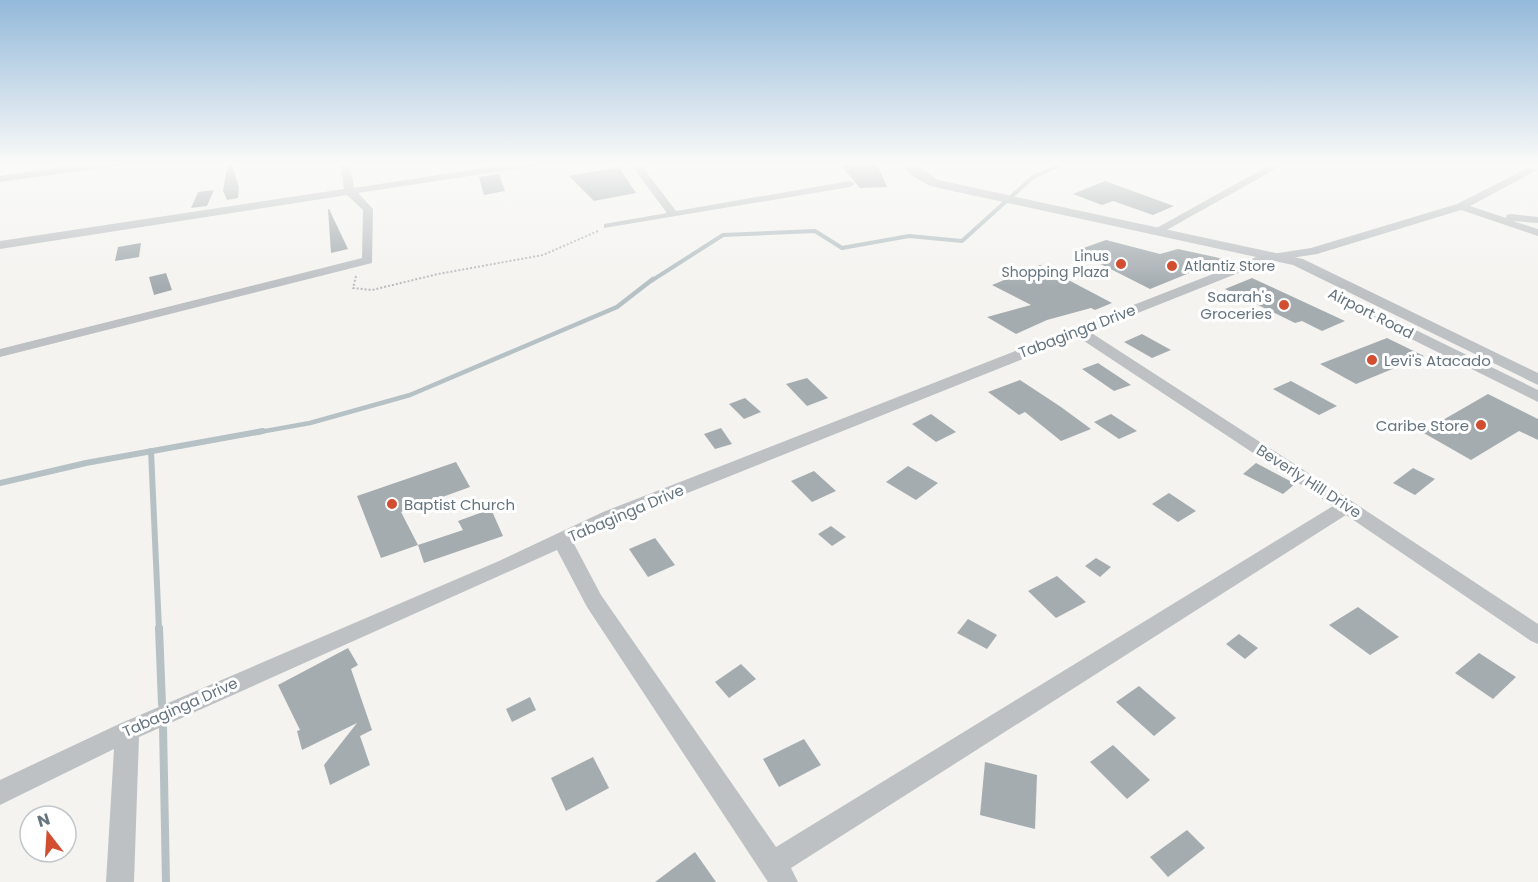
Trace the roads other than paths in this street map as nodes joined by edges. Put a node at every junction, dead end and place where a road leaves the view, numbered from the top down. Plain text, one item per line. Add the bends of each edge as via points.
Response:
1 (276, 203) edge
2 (363, 203) edge
3 (666, 203) edge
4 (738, 203) edge
5 (1029, 203) edge
6 (1208, 203) edge
7 (1467, 203) edge
8 (1461, 206) junction
9 (675, 214) junction
10 (1486, 215) junction
11 (1538, 220) edge
12 (608, 226) road end
13 (1159, 230) junction
14 (1538, 233) edge
15 (0, 245) edge
16 (1271, 258) junction
17 (1078, 331) junction
18 (0, 353) edge
19 (1538, 380) edge
20 (1538, 397) edge
21 (1347, 506) junction
22 (562, 540) junction
23 (1538, 635) edge
24 (127, 731) junction
25 (0, 793) edge
26 (779, 873) edge
27 (120, 882) edge

1 - 15 street
2 - 18 street via 368,208 368,260
3 - 9 street
4 - 9 street
5 - 13 street, Airport Road
6 - 13 street
7 - 8 street, Tabaginga Drive
8 - 10 street
8 - 16 street, Tabaginga Drive via 1313,251
9 - 12 street
10 - 11 street
10 - 14 street
13 - 16 street, Airport Road via 1236,246
16 - 17 street, Tabaginga Drive
16 - 19 street, Airport Road via 1308,267
16 - 20 street, Airport Road
17 - 21 street, Beverly Hill Drive
17 - 22 street, Tabaginga Drive via 609,517
21 - 23 street, Beverly Hill Drive
21 - 26 street
22 - 24 street, Tabaginga Drive
22 - 26 street via 594,601
24 - 25 street, Tabaginga Drive
24 - 27 street

